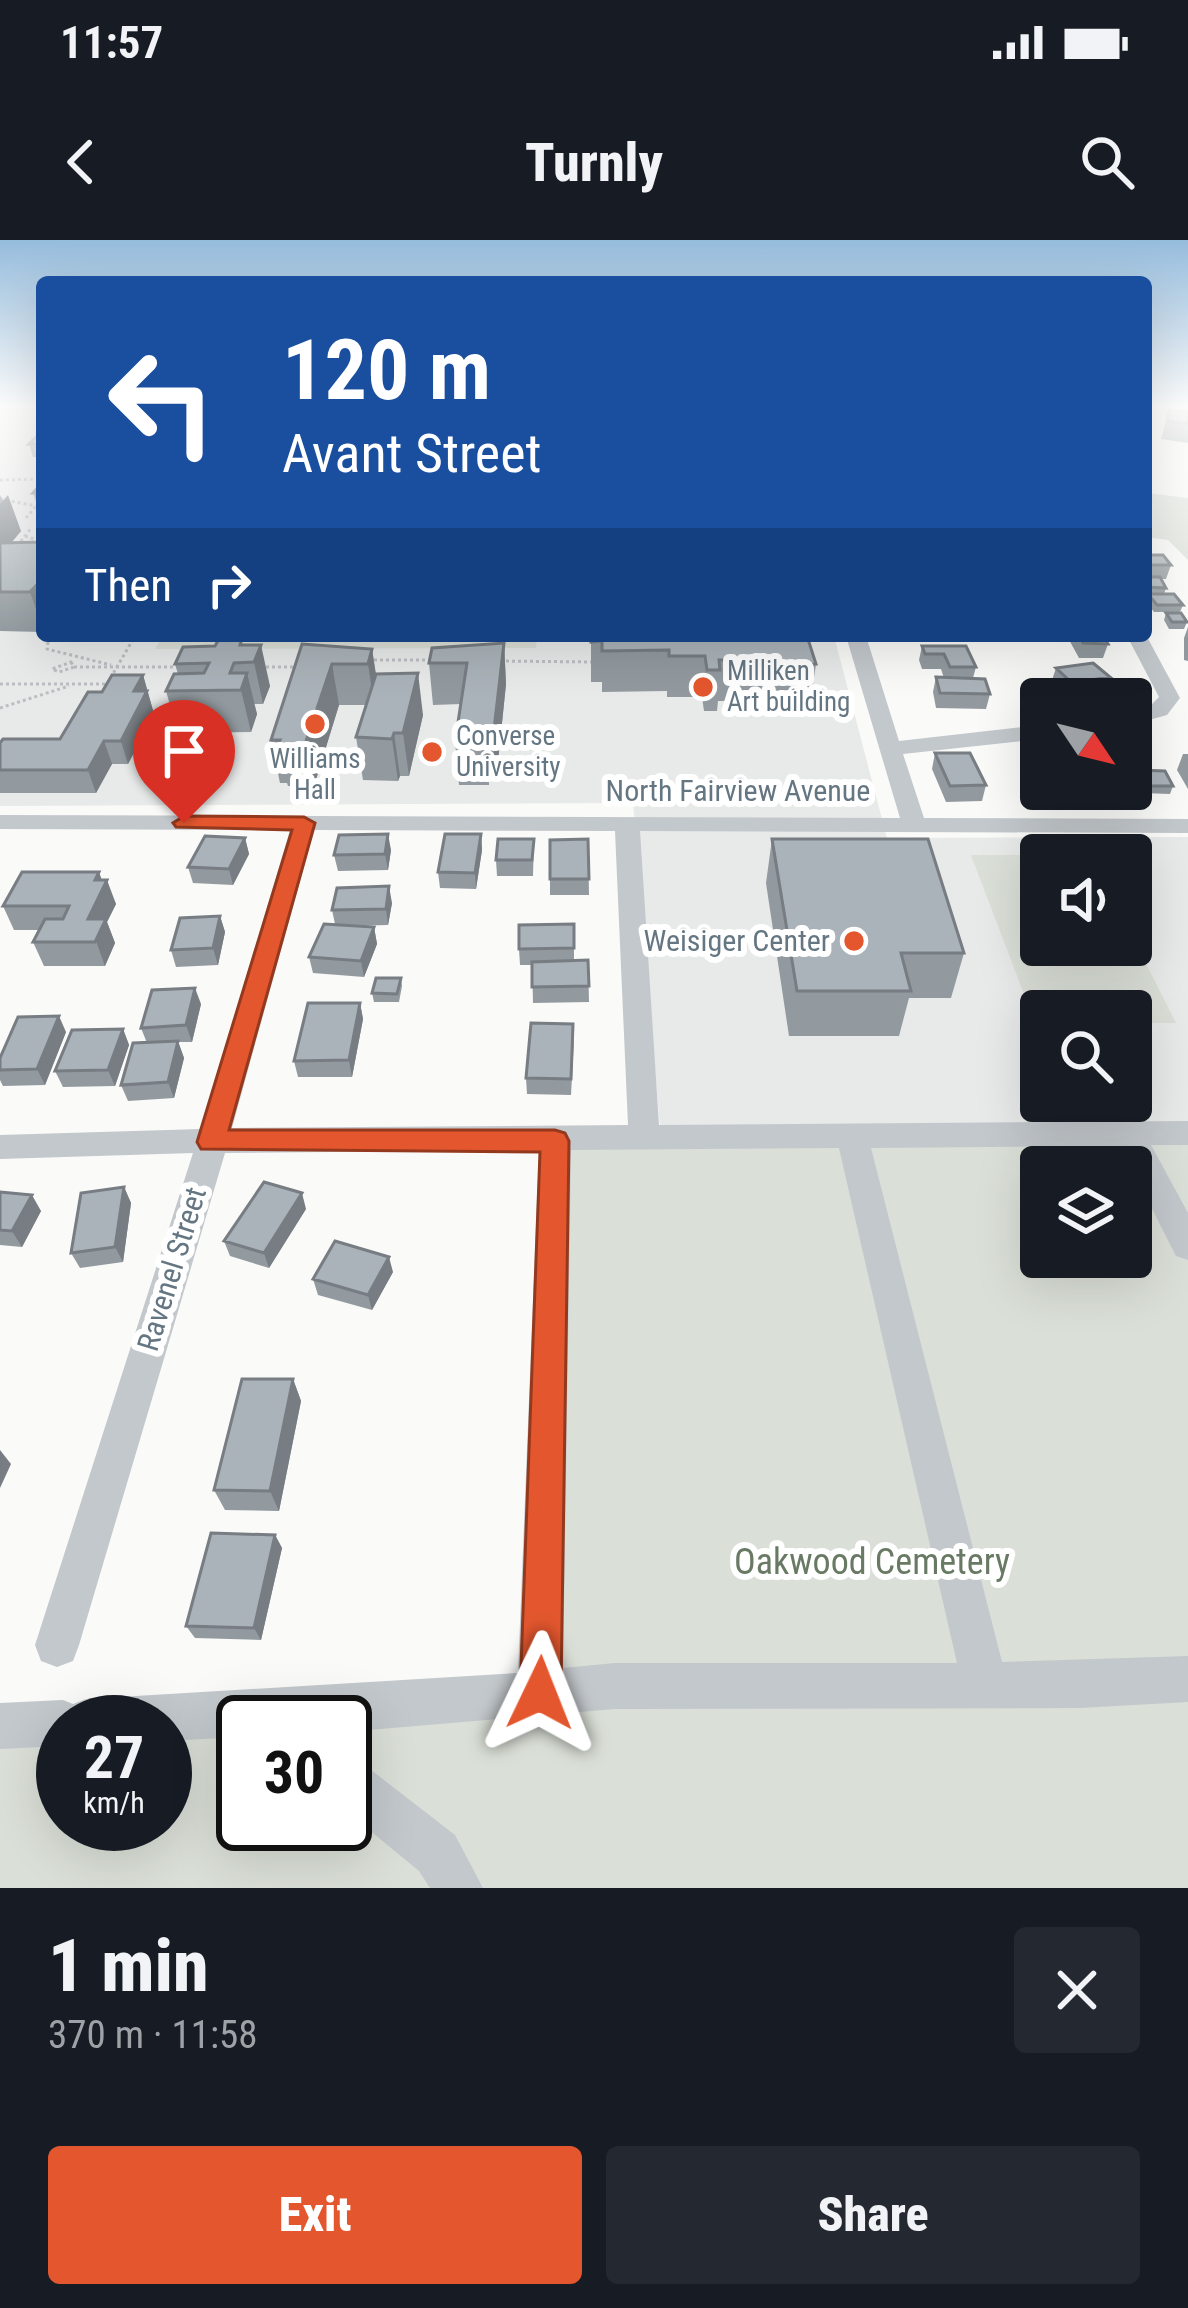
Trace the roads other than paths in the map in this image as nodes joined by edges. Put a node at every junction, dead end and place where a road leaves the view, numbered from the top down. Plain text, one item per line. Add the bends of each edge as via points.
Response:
1 (858, 642) edge
2 (1141, 642) edge
3 (1152, 712) edge
4 (1020, 734) edge
5 (890, 749) junction
6 (0, 822) edge
7 (304, 823) junction
8 (627, 824) junction
9 (914, 825) junction
10 (1188, 826) edge
11 (1188, 1133) edge
12 (1130, 1135) junction
13 (852, 1137) junction
14 (644, 1139) junction
15 (555, 1141) junction
16 (211, 1142) junction
17 (0, 1147) edge
18 (1188, 1246) edge
19 (57, 1645) dead end
20 (1188, 1679) edge
21 (985, 1684) junction
22 (540, 1693) junction
23 (372, 1708) edge
24 (36, 1724) edge
25 (0, 1726) edge
26 (372, 1801) edge
27 (458, 1888) edge

1 - 5 street
2 - 3 street via 1170,698
4 - 5 street
5 - 9 street
6 - 7 street, North Fairview Avenue
7 - 8 street, North Fairview Avenue
7 - 16 street, Ravenel Street
8 - 9 street, North Fairview Avenue
8 - 14 street
9 - 10 street, North Fairview Avenue
11 - 12 street
12 - 13 street
12 - 18 street
13 - 14 street
13 - 21 street
14 - 15 street
15 - 16 street
15 - 22 street
16 - 17 street
16 - 19 street, Ravenel Street
20 - 21 street
21 - 22 street via 740,1682
22 - 23 street
24 - 25 street
26 - 27 street via 437,1853

